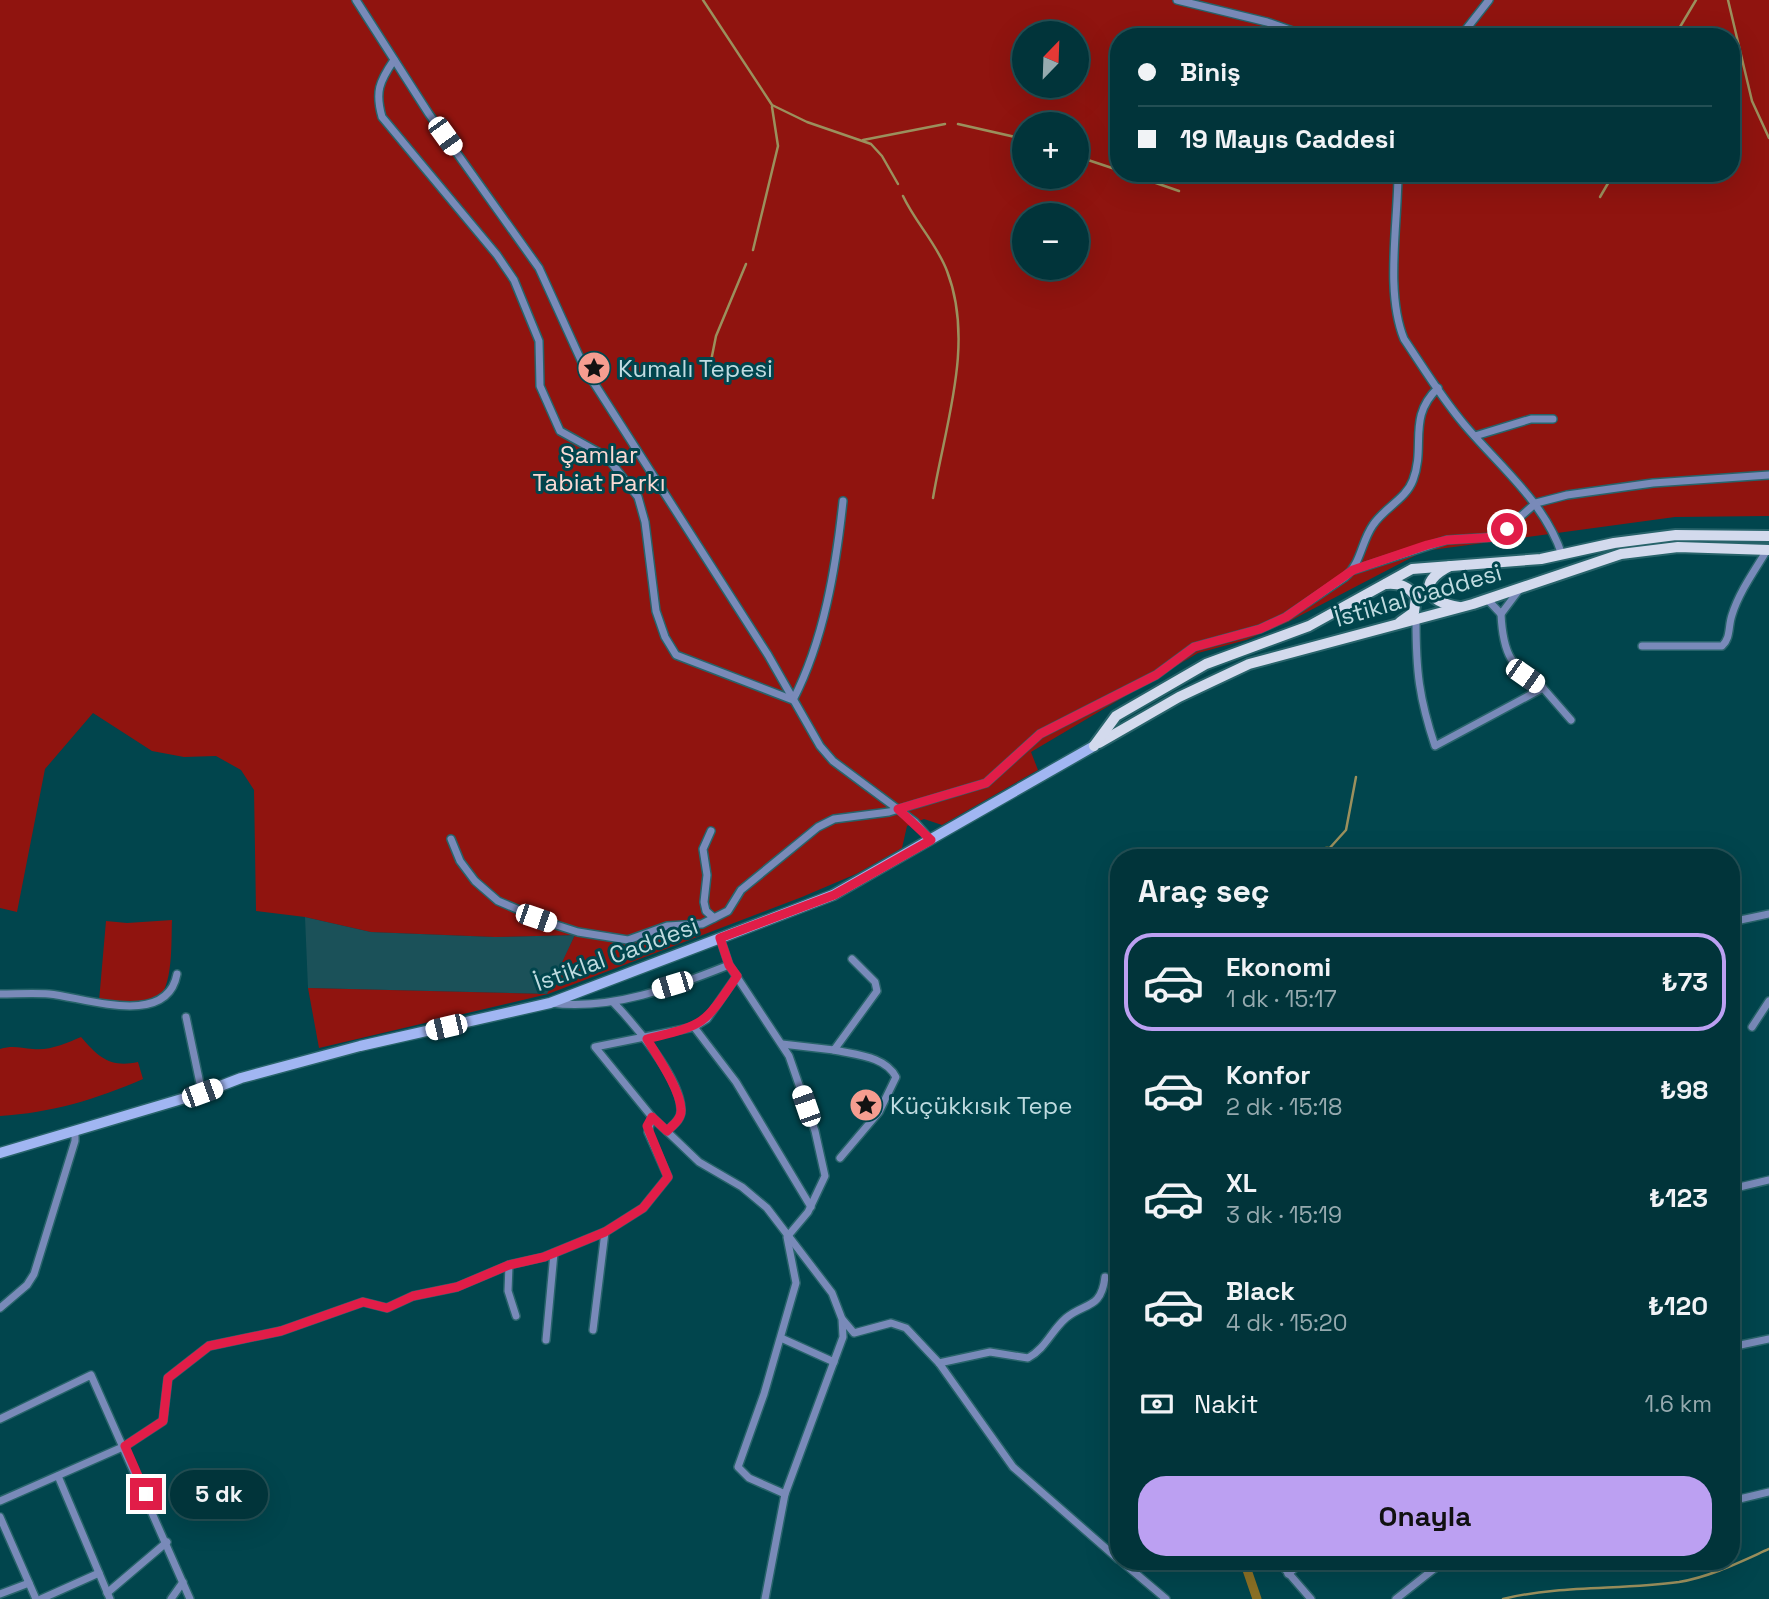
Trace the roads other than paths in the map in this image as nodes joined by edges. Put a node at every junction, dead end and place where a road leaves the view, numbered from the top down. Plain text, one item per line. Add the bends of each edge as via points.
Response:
1 (356, 0) edge
2 (1177, 0) edge
3 (1489, 0) edge
4 (1284, 28) edge
5 (1467, 28) edge
6 (394, 60) junction
7 (1398, 182) edge
8 (1438, 388) junction
9 (1553, 419) dead end
10 (1475, 436) junction
11 (1769, 475) edge
12 (843, 501) dead end
13 (1536, 503) junction
14 (1769, 536) edge
15 (1768, 550) edge
16 (1562, 555) junction
17 (1452, 565) junction
18 (1353, 570) junction
19 (1382, 584) junction
20 (1521, 587) junction
21 (1487, 599) junction
22 (1462, 607) junction
23 (1501, 614) junction
24 (1416, 620) junction
25 (1395, 626) junction
26 (1642, 646) dead end
27 (1543, 688) junction
28 (793, 700) junction
29 (1571, 720) dead end
30 (1094, 746) junction
31 (898, 809) junction
32 (711, 831) dead end
33 (451, 839) dead end
34 (931, 840) junction
35 (1769, 914) edge
36 (714, 918) junction
37 (1740, 920) edge
38 (720, 938) junction
39 (852, 960) dead end
40 (729, 965) junction
41 (177, 974) dead end
42 (737, 976) junction
43 (0, 994) edge
44 (1769, 1001) edge
45 (613, 1002) junction
46 (550, 1003) junction
47 (186, 1017) dead end
48 (695, 1027) junction
49 (1752, 1027) dead end
50 (647, 1039) junction
51 (782, 1044) junction
52 (834, 1049) junction
53 (202, 1093) junction
54 (652, 1117) junction
55 (75, 1130) junction
56 (667, 1131) junction
57 (0, 1153) edge
58 (840, 1158) dead end
59 (1769, 1180) edge
60 (1740, 1187) edge
61 (811, 1207) junction
62 (605, 1232) junction
63 (787, 1237) junction
64 (554, 1253) junction
65 (509, 1265) junction
66 (1105, 1278) dead end
67 (0, 1308) edge
68 (516, 1316) dead end
69 (842, 1320) junction
70 (593, 1331) dead end
71 (781, 1338) junction
72 (1769, 1339) edge
73 (546, 1340) dead end
74 (1740, 1345) edge
75 (834, 1362) junction
76 (939, 1363) junction
77 (0, 1419) edge
78 (125, 1446) junction
79 (58, 1476) junction
80 (1769, 1492) edge
81 (785, 1494) junction
82 (1740, 1499) edge
83 (0, 1501) edge
84 (0, 1517) edge
85 (167, 1542) junction
86 (1110, 1551) edge
87 (1132, 1570) edge
88 (1285, 1570) edge
89 (1293, 1570) edge
90 (1433, 1570) edge
91 (99, 1573) junction
92 (1288, 1574) junction
93 (183, 1582) junction
94 (29, 1583) junction
95 (0, 1594) edge
96 (108, 1596) edge
97 (36, 1599) edge
98 (41, 1599) edge
99 (171, 1599) edge
100 (190, 1599) edge
101 (765, 1599) edge
102 (1166, 1599) edge
103 (1311, 1599) edge
104 (1396, 1599) edge

1 - 6 street
2 - 4 street
3 - 5 street
6 - 28 street via 540,268 585,369
6 - 28 street via 376,95 382,117 514,281 540,341 540,386 560,431 607,457 638,497 650,581 665,637 676,655
7 - 8 street via 1398,324
8 - 10 street
8 - 18 street via 1425,400 1419,419 1415,477 1373,524
9 - 10 street via 1531,419
10 - 13 street
11 - 13 street via 1653,483
12 - 28 street via 817,639
13 - 16 street
13 - 18 street via 1497,537 1447,540
14 - 16 main road, İstiklal Caddesi via 1675,535
15 - 20 main road, İstiklal Caddesi via 1678,547 1621,554
15 - 26 street via 1739,598 1722,646
16 - 17 main road, İstiklal Caddesi
17 - 19 main road, İstiklal Caddesi via 1412,569
17 - 22 main road via 1433,578 1429,593 1435,600
18 - 31 street via 1286,617 1194,647 1156,675 1040,734 986,783
19 - 25 main road via 1397,584 1416,597 1414,612
19 - 30 main road, İstiklal Caddesi via 1289,635 1206,664 1116,716
20 - 21 main road, İstiklal Caddesi
20 - 23 street
21 - 22 main road, İstiklal Caddesi
21 - 23 street
22 - 24 main road, İstiklal Caddesi
23 - 27 street via 1513,666
24 - 25 main road, İstiklal Caddesi
24 - 27 street via 1420,702 1435,746
25 - 30 main road, İstiklal Caddesi via 1249,664
27 - 29 street
28 - 31 street via 833,761
30 - 34 main road, İstiklal Caddesi
31 - 34 street
31 - 36 street via 818,827 749,883 728,911
32 - 36 street via 703,849 707,875 704,902
33 - 36 street via 475,881 498,901 578,932 628,940 667,926 702,924
34 - 38 main road, İstiklal Caddesi via 834,895
35 - 37 street
38 - 40 street
38 - 46 main road, İstiklal Caddesi
39 - 52 street via 876,982 877,990
40 - 42 street
40 - 45 street
41 - 43 street via 175,987 159,1002 122,1006 48,994
42 - 48 street via 708,1019
42 - 51 street
44 - 49 street
45 - 46 street
45 - 50 street
46 - 53 main road, İstiklal Caddesi via 360,1046
47 - 53 street
48 - 50 street
48 - 61 street via 736,1082
50 - 54 street via 595,1047
50 - 56 street via 669,1076 681,1109 678,1121
51 - 52 street
51 - 61 street via 815,1131 825,1177
52 - 58 street via 876,1059 896,1077 879,1112
53 - 55 main road, İstiklal Caddesi
54 - 56 street
54 - 62 street via 648,1132 668,1177 643,1208
55 - 57 main road, İstiklal Caddesi
55 - 67 street via 34,1274
56 - 63 street via 699,1162 767,1208
59 - 60 street
61 - 63 street
62 - 64 street
62 - 70 street
63 - 69 street via 832,1293
63 - 71 street via 796,1283
64 - 65 street
64 - 73 street
65 - 68 street via 508,1291
65 - 78 street via 387,1308 363,1302 281,1331 209,1346 168,1378 163,1421
66 - 76 street via 1103,1292 1090,1307 1066,1318 1051,1340 1028,1358 990,1352
69 - 75 street via 843,1337
69 - 76 street via 854,1333 891,1323 906,1328
71 - 75 street
71 - 81 street via 738,1467 748,1478
72 - 74 street
75 - 81 street
76 - 86 street via 1013,1467
77 - 78 street via 91,1375
78 - 79 street
78 - 85 street
79 - 83 street
79 - 91 street
80 - 82 street
81 - 101 street
84 - 94 street
85 - 93 street
85 - 96 street
87 - 102 street
88 - 92 street
89 - 92 street
90 - 104 street
91 - 96 street
91 - 98 street
92 - 103 street
93 - 99 street
93 - 100 street
94 - 95 street
94 - 97 street

